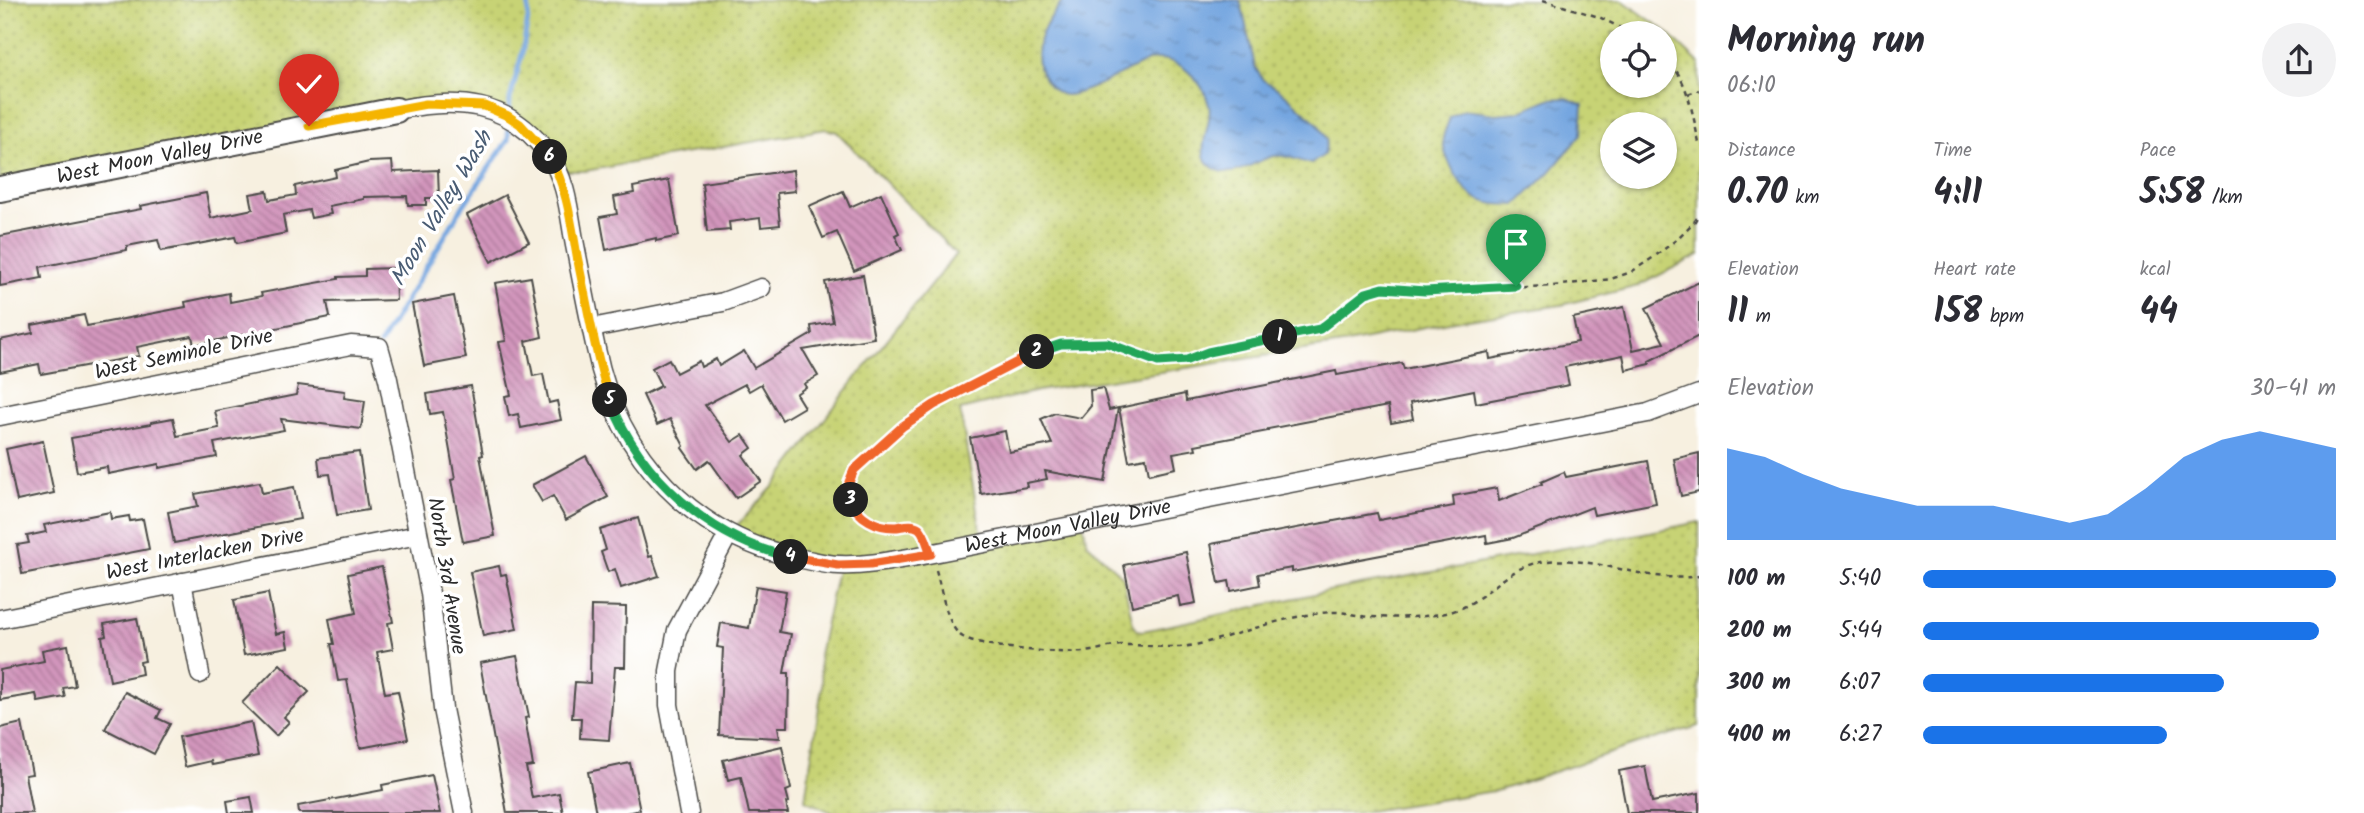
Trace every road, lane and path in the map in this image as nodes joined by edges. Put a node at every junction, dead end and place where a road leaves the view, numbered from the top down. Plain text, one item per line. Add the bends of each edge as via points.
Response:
1 (1542, 0) edge
2 (1607, 21) edge
3 (1677, 71) edge
4 (1699, 90) edge
5 (1688, 94) junction
6 (396, 110) joint
7 (1699, 143) edge
8 (0, 189) edge
9 (1699, 214) edge
10 (761, 288) dead end
11 (592, 328) junction
12 (379, 347) joint
13 (1699, 394) edge
14 (0, 416) edge
15 (418, 535) junction
16 (729, 535) junction
17 (931, 554) junction
18 (1699, 576) edge
19 (182, 582) junction
20 (0, 618) edge
21 (200, 674) dead end
22 (464, 813) edge
23 (688, 813) edge

1 - 2 path
3 - 5 path
4 - 5 path
5 - 7 path
6 - 8 street, West Moon Valley Drive
6 - 11 street, West Moon Valley Drive via 426,104 485,106 520,124 548,154 566,197
9 - 17 path via 1654,257 1611,279 1553,286 1383,288 1366,293 1320,329 1187,360 1158,362 1107,343 1061,344 1031,354 934,405 854,470 849,482 854,508 882,526 918,528
10 - 11 street via 723,302
11 - 16 street, West Moon Valley Drive via 610,402 636,450 686,505
12 - 14 street, West Seminole Drive via 351,345
12 - 15 street, North 3rd Avenue
13 - 17 street, West Moon Valley Drive via 1648,413
15 - 19 street, West Interlacken Drive
15 - 22 street, North 3rd Avenue via 430,593 443,709
16 - 17 street, West Moon Valley Drive via 778,554 838,565
16 - 23 street via 677,630 669,671 669,705
17 - 18 path via 951,623 960,636 976,643 1084,652 1121,645 1191,646 1290,619 1336,612 1369,617 1451,612 1521,567 1546,561 1574,561 1675,579
19 - 20 street, West Interlacken Drive
19 - 21 street

